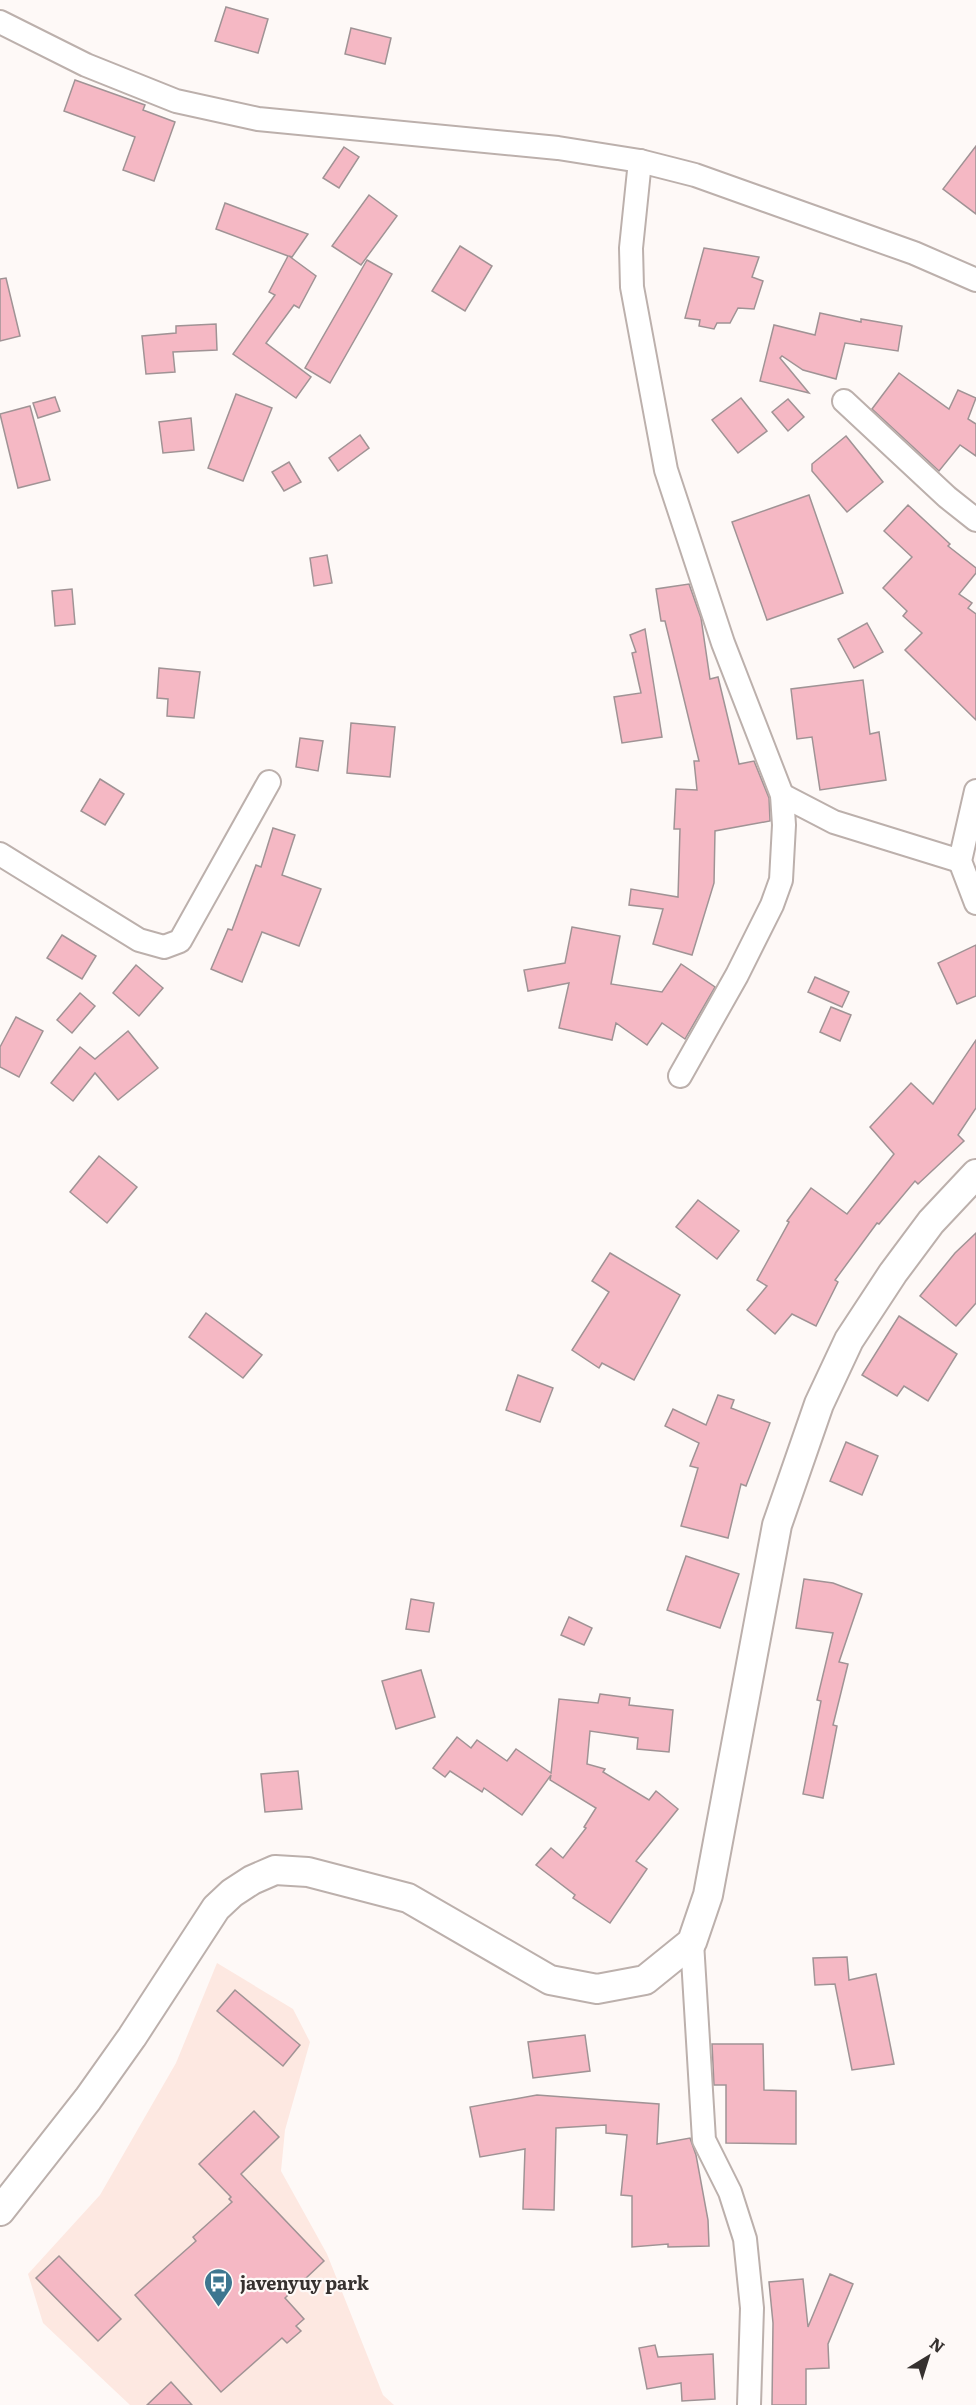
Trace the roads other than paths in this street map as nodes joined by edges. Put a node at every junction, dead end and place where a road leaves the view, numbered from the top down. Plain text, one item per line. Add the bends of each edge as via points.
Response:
1 (0, 22) edge
2 (640, 160) junction
3 (976, 280) edge
4 (844, 401) dead end
5 (976, 520) edge
6 (269, 782) dead end
7 (976, 791) edge
8 (782, 795) junction
9 (0, 854) edge
10 (960, 861) junction
11 (976, 903) edge
12 (680, 1076) dead end
13 (976, 1174) edge
14 (692, 1942) junction
15 (0, 2211) edge
16 (749, 2405) edge

1 - 2 street via 86,65 176,101 258,119 558,148
2 - 3 street via 750,194 914,253
2 - 8 street via 631,249 632,287 666,470 723,643
4 - 5 street
6 - 9 street via 180,941 164,947 139,940
7 - 10 street
8 - 10 street via 834,822
8 - 12 street via 781,880 772,905
10 - 11 street
13 - 14 main road via 931,1222 893,1273 849,1340 819,1404 777,1525 708,1895
14 - 15 main road via 645,1980 597,1989 550,1980 408,1898 308,1872 275,1870 238,1889 216,1908 113,2064
14 - 16 street via 704,2140 730,2192 745,2239 752,2308

